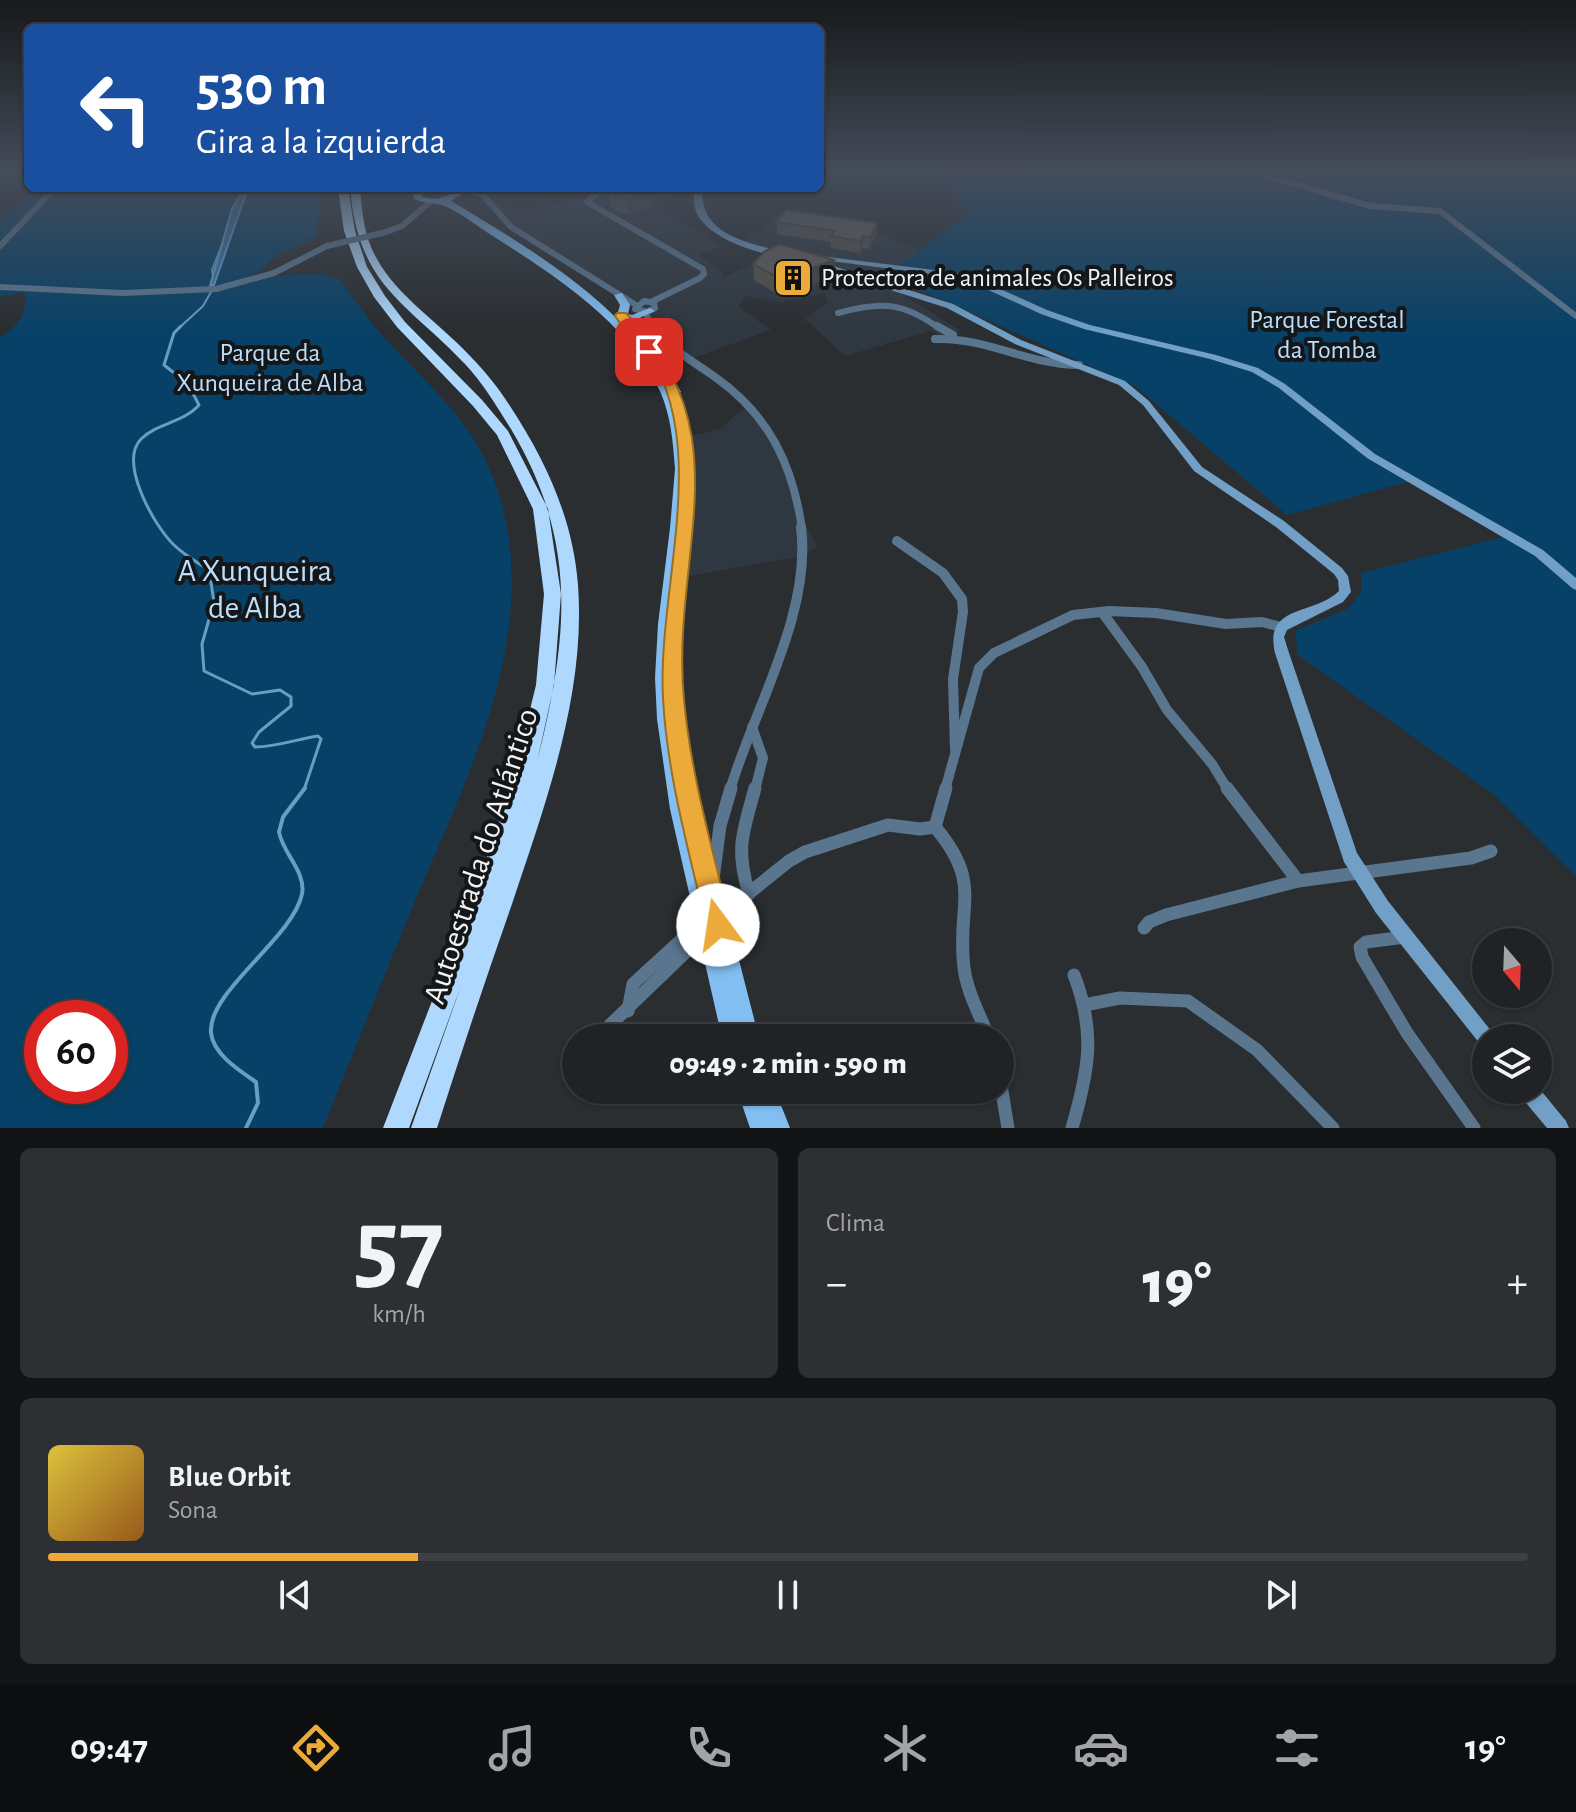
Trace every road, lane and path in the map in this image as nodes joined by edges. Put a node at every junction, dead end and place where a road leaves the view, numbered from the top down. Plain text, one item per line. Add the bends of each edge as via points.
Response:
1 (19, 226) edge
2 (348, 226) edge
3 (359, 226) edge
4 (402, 226) edge
5 (482, 226) edge
6 (492, 226) edge
7 (510, 226) edge
8 (628, 226) edge
9 (711, 226) edge
10 (1459, 226) edge
11 (488, 230) junction
12 (0, 246) edge
13 (828, 263) junction
14 (858, 263) junction
15 (846, 264) junction
16 (885, 284) junction
17 (0, 287) edge
18 (619, 295) junction
19 (648, 310) junction
20 (838, 313) dead end
21 (622, 316) junction
22 (1576, 316) edge
23 (957, 336) junction
24 (935, 339) dead end
25 (651, 343) junction
26 (649, 364) junction
27 (1079, 365) junction
28 (897, 541) dead end
29 (1576, 585) edge
30 (1102, 612) junction
31 (1281, 627) junction
32 (752, 726) junction
33 (956, 756) junction
34 (935, 827) junction
35 (1491, 851) dead end
36 (1361, 873) junction
37 (1298, 881) junction
38 (749, 894) junction
39 (706, 905) junction
40 (1144, 928) dead end
41 (1405, 937) junction
42 (1074, 975) dead end
43 (1084, 1005) junction
44 (628, 1011) junction
45 (612, 1024) edge
46 (730, 1024) edge
47 (744, 1024) edge
48 (984, 1024) edge
49 (1475, 1024) edge
50 (753, 1104) edge
51 (770, 1104) edge
52 (1004, 1104) edge
53 (1539, 1104) edge
54 (396, 1128) edge
55 (424, 1128) edge
56 (761, 1128) edge
57 (779, 1128) edge
58 (1008, 1128) edge
59 (1072, 1128) edge
60 (1333, 1128) edge
61 (1473, 1128) edge
62 (1559, 1128) edge

1 - 12 street
2 - 54 highway, Autoestrada do Atlántico via 373,291 486,411 519,461 542,517 553,585 549,663 536,735
3 - 55 highway, Autoestrada do Atlántico via 387,286 472,364 520,429 556,504 570,582 570,643 552,745
4 - 17 street, bridge via 327,246 280,271 226,286 122,293
5 - 11 main road
6 - 21 main road
7 - 18 street
8 - 19 street via 703,269 700,278
9 - 13 street via 735,240
10 - 22 street
11 - 21 main road
11 - 26 main road via 607,314
13 - 14 street
13 - 15 street
13 - 16 street
14 - 15 street
14 - 29 street via 964,276 1087,327 1255,370 1371,456 1539,553
15 - 16 street
16 - 27 street via 950,306 1018,342
18 - 19 street via 638,311
18 - 21 main road via 625,305
19 - 21 main road
19 - 25 street
19 - 25 main road via 642,325
20 - 23 street via 864,306 901,307
21 - 25 main road
23 - 24 street
23 - 27 street via 1060,367
25 - 26 main road
25 - 32 street via 748,404 777,445 801,503 802,566 791,619
25 - 39 main road via 673,387 686,437 673,698
26 - 39 main road via 674,412 679,441 663,653 665,721 672,772
27 - 31 street via 1135,393 1198,469 1280,524 1344,579 1341,598
28 - 33 street via 929,562 964,603 952,665
30 - 31 street
30 - 33 street via 1073,615 994,653 979,668
30 - 37 street via 1167,710
31 - 36 street via 1278,637 1286,666 1350,857
32 - 38 street via 763,758 740,847
32 - 39 street via 721,819
33 - 34 street
34 - 38 street via 888,825 805,852
34 - 48 street via 963,867 968,885 964,967
35 - 36 street
36 - 37 street
36 - 41 street
37 - 40 street via 1166,915
38 - 44 street, bridge
39 - 44 street via 680,941 633,984
39 - 46 main road
39 - 47 main road
41 - 49 street
41 - 61 street via 1366,942 1360,947 1362,957
42 - 43 street
43 - 59 street via 1091,1063
43 - 60 street via 1120,998 1188,1001 1257,1050
44 - 45 street
50 - 56 main road
51 - 57 main road
52 - 58 street
53 - 62 street

